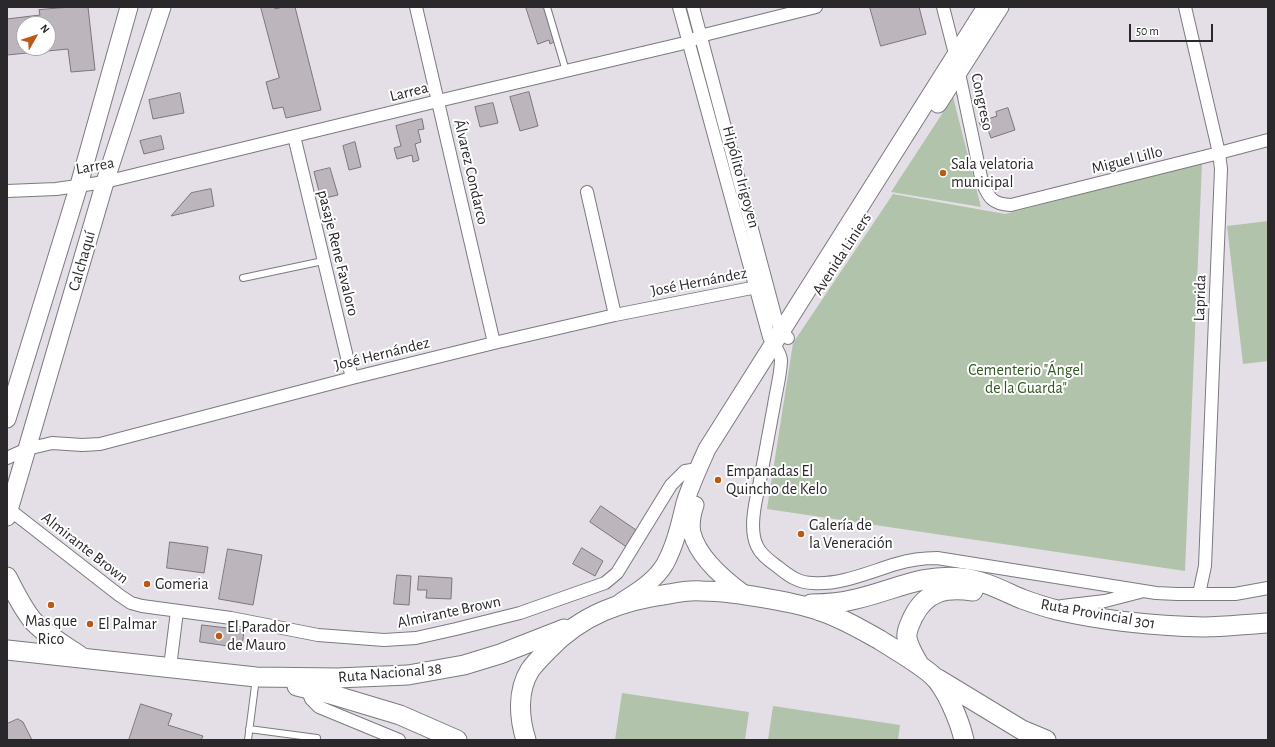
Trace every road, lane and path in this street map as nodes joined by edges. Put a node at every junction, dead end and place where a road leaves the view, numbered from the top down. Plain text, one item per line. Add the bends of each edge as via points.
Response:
1 (130, 7) edge
2 (162, 7) edge
3 (416, 7) edge
4 (547, 7) edge
5 (679, 7) edge
6 (692, 7) edge
7 (816, 7) edge
8 (943, 7) edge
9 (986, 7) edge
10 (1000, 7) edge
11 (1185, 7) edge
12 (700, 36) junction
13 (689, 42) junction
14 (955, 54) junction
15 (566, 71) junction
16 (959, 71) junction
17 (438, 101) junction
18 (294, 136) junction
19 (1268, 140) edge
20 (1220, 153) junction
21 (106, 182) junction
22 (79, 185) junction
23 (7, 191) edge
24 (587, 192) dead end
25 (993, 201) joint
26 (323, 260) junction
27 (243, 278) dead end
28 (767, 286) junction
29 (755, 288) junction
30 (615, 315) junction
31 (780, 341) junction
32 (494, 343) junction
33 (352, 378) junction
34 (7, 419) edge
35 (27, 449) junction
36 (7, 458) edge
37 (698, 469) junction
38 (690, 505) junction
39 (8, 513) edge
40 (7, 577) edge
41 (1268, 588) edge
42 (1145, 591) junction
43 (744, 594) junction
44 (1199, 594) junction
45 (1024, 600) junction
46 (791, 603) junction
47 (616, 605) junction
48 (1050, 608) junction
49 (178, 611) junction
50 (587, 619) junction
51 (1268, 623) edge
52 (7, 650) edge
53 (83, 658) junction
54 (170, 667) junction
55 (927, 672) junction
56 (256, 677) junction
57 (307, 688) junction
58 (250, 729) junction
59 (248, 740) edge
60 (316, 740) edge
61 (399, 740) edge
62 (457, 740) edge
63 (526, 740) edge
64 (964, 740) edge
65 (1046, 740) edge

1 - 22 main road, Calchaquí
2 - 21 main road, Calchaquí
3 - 17 street, Álvarez Condarco
4 - 15 lane
5 - 13 street, Hipólito Irigoyen
6 - 12 street, Hipólito Irigoyen
7 - 12 street, Larrea
8 - 14 street, Congreso
9 - 14 main road, Avenida Liniers
10 - 16 main road, Avenida Liniers
11 - 20 street, Laprida
12 - 13 street, Larrea
12 - 28 street, Hipólito Irigoyen
13 - 15 street, Larrea
13 - 29 street, Hipólito Irigoyen
14 - 16 street, Congreso
14 - 31 main road, Avenida Liniers
15 - 17 street, Larrea
16 - 25 street, Congreso via 982,182
16 - 31 main road, Avenida Liniers
17 - 18 street, Larrea
17 - 32 street, Álvarez Condarco
18 - 21 street, Larrea
18 - 26 street, pasaje Rene Favaloro
19 - 20 street, Miguel Lillo
20 - 25 street, Miguel Lillo via 1011,205
20 - 44 street, Laprida via 1205,566
21 - 22 street, Larrea
21 - 35 main road, Calchaquí
22 - 23 street, Larrea via 56,189
22 - 34 main road, Calchaquí
24 - 30 street
26 - 27 lane
26 - 33 street, pasaje Rene Favaloro
28 - 29 street, José Hernández
28 - 31 street, Hipólito Irigoyen
29 - 30 street, José Hernández
29 - 31 street, Hipólito Irigoyen via 768,337
30 - 32 street, José Hernández
31 - 37 main road, Avenida Liniers via 707,449
31 - 38 main road, Avenida Liniers
31 - 42 street via 781,361 777,390 755,506 754,528 756,545 762,554 784,572 799,582 825,583 918,559 938,558
32 - 33 street, José Hernández
33 - 35 street, José Hernández via 100,444 52,444
35 - 36 street, José Hernández
35 - 39 main road, Calchaquí
37 - 38 main road, Avenida Liniers
37 - 49 street, Almirante Brown via 685,471 671,486 617,573 590,589 520,613 416,638 384,640 318,635 231,618
38 - 43 main road via 692,533 697,545 715,568
38 - 47 main road via 665,564 645,586
39 - 49 street, Almirante Brown via 131,603
40 - 53 main road via 34,622
41 - 44 street via 1235,594
42 - 44 street
42 - 48 street via 1105,601
43 - 46 main road
43 - 47 main road via 677,592 648,596
45 - 46 main road, Ruta Provincial 301 via 977,581 944,577 911,582 837,603
45 - 48 main road, Ruta Provincial 301
45 - 55 main road, Ruta Provincial 301 via 954,589 938,592 926,599 917,610 907,636 911,650
46 - 55 main road via 820,610 851,623
47 - 50 main road
48 - 51 main road, Ruta Provincial 301 via 1122,622 1167,626 1206,627
49 - 54 street
50 - 56 main road, Ruta Nacional 38 via 500,654 433,671 408,675 337,678
50 - 63 main road via 556,641 530,670 522,688 520,705
52 - 53 main road, Ruta Nacional 38
53 - 54 main road, Ruta Nacional 38
54 - 56 main road, Ruta Nacional 38
55 - 64 main road, Ruta Provincial 301 via 947,696
55 - 65 main road via 1022,730
56 - 57 main road, Ruta Nacional 38
56 - 58 lane
57 - 61 street via 319,707
57 - 62 main road, Ruta Nacional 38 via 400,715
58 - 59 lane
58 - 60 lane via 317,738

